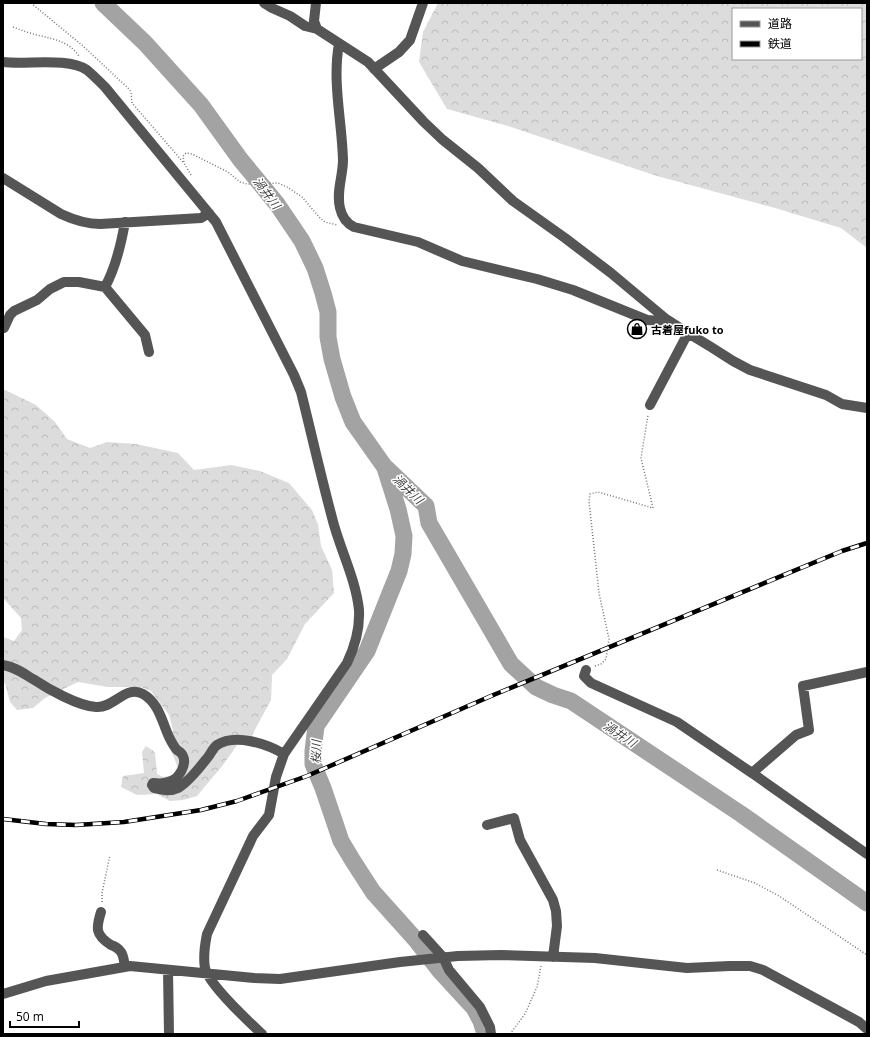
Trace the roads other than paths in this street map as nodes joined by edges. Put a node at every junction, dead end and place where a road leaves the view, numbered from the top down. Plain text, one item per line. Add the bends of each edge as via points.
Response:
1 (264, 3) edge
2 (316, 3) edge
3 (423, 3) edge
4 (317, 29) junction
5 (339, 44) junction
6 (3, 62) edge
7 (374, 69) junction
8 (3, 178) edge
9 (209, 213) junction
10 (124, 222) junction
11 (105, 288) junction
12 (3, 307) edge
13 (14, 311) junction
14 (666, 319) junction
15 (4, 328) edge
16 (688, 333) junction
17 (149, 352) dead end
18 (650, 405) road end
19 (867, 408) edge
20 (3, 665) edge
21 (586, 670) road end
22 (867, 672) edge
23 (284, 754) junction
24 (752, 773) junction
25 (487, 825) dead end
26 (867, 854) edge
27 (100, 912) road end
28 (423, 935) dead end
29 (441, 957) junction
30 (553, 957) junction
31 (124, 967) junction
32 (168, 970) junction
33 (208, 974) junction
34 (3, 994) edge
35 (867, 1029) edge
36 (169, 1034) edge
37 (262, 1034) edge
38 (491, 1034) edge

1 - 4 street via 305,26
2 - 4 street via 314,21
3 - 7 street via 410,40 400,52
4 - 5 street
5 - 7 street via 368,62
5 - 14 street via 336,71 343,161 339,200 342,215 347,223 354,227 418,242 462,260 573,290 647,320
6 - 9 street via 67,63 86,70 105,87
7 - 14 street via 433,130 513,201 605,268
8 - 10 street via 69,218 93,224
9 - 10 street via 201,218
9 - 23 street via 220,228 301,392 335,526 357,597 359,624 347,663
10 - 11 street via 117,259
11 - 13 street via 79,282 64,282 37,300
11 - 17 street via 145,335
12 - 13 street
13 - 15 street
14 - 16 street
16 - 18 street
16 - 19 street via 750,370 826,395 842,404
20 - 23 street via 21,671 83,704 108,706 133,692 142,693 147,697 158,709 169,737 176,750 183,754 184,761 183,769 172,781 153,783 154,788 177,788 188,780 222,742 250,741
21 - 24 street via 584,676 591,683 677,722
22 - 24 street via 804,686 810,730 796,736
23 - 33 street via 276,777 269,815 253,836 207,934 205,969
24 - 26 street
25 - 30 street via 514,818 520,840 553,900 557,926
27 - 31 street via 97,924 100,936 121,952
28 - 29 street
29 - 30 street
29 - 33 street via 280,979
29 - 38 street via 480,1007
30 - 35 street via 594,958 687,968 750,966 763,970 859,1022
31 - 32 street
31 - 34 street via 46,981
32 - 33 street
32 - 36 street
33 - 37 street via 214,984

